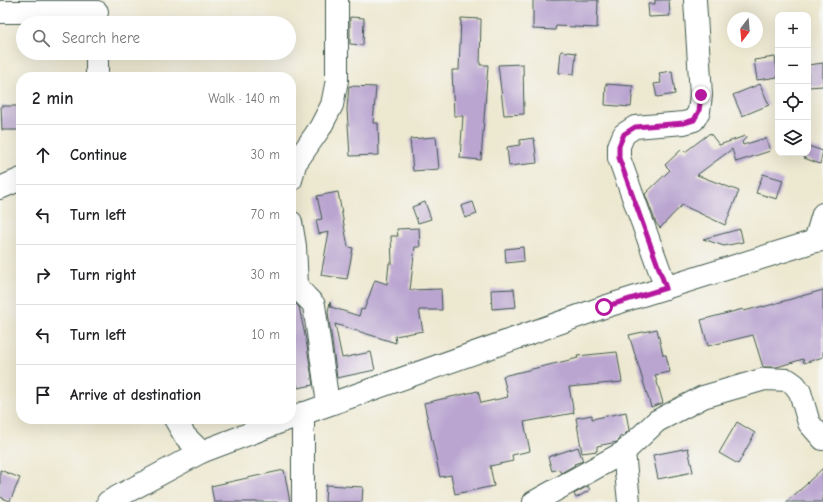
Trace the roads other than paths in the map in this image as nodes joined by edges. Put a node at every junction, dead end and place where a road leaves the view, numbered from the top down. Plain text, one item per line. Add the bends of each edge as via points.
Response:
1 (337, 0) edge
2 (695, 0) edge
3 (0, 12) edge
4 (98, 12) edge
5 (296, 163) edge
6 (16, 181) edge
7 (0, 188) edge
8 (823, 214) edge
9 (819, 241) edge
10 (296, 266) edge
11 (666, 288) junction
12 (328, 404) junction
13 (296, 416) edge
14 (177, 424) edge
15 (275, 424) edge
16 (295, 424) edge
17 (823, 439) edge
18 (201, 452) junction
19 (624, 452) junction
20 (108, 502) edge
21 (303, 502) edge
22 (534, 502) edge
23 (630, 502) edge

1 - 5 street via 337,80 332,105 320,128
2 - 11 street via 701,95 699,111 694,120 684,123 635,127 624,134 619,146 619,158
3 - 4 street
6 - 7 street
8 - 9 street
9 - 11 street
10 - 12 street via 297,285 314,305
11 - 12 street via 604,307
12 - 13 street
14 - 18 street
15 - 18 street
16 - 21 street
17 - 19 street via 809,423 800,392 795,385 788,380 765,379 703,397 657,421
18 - 20 street
19 - 22 street
19 - 23 street

